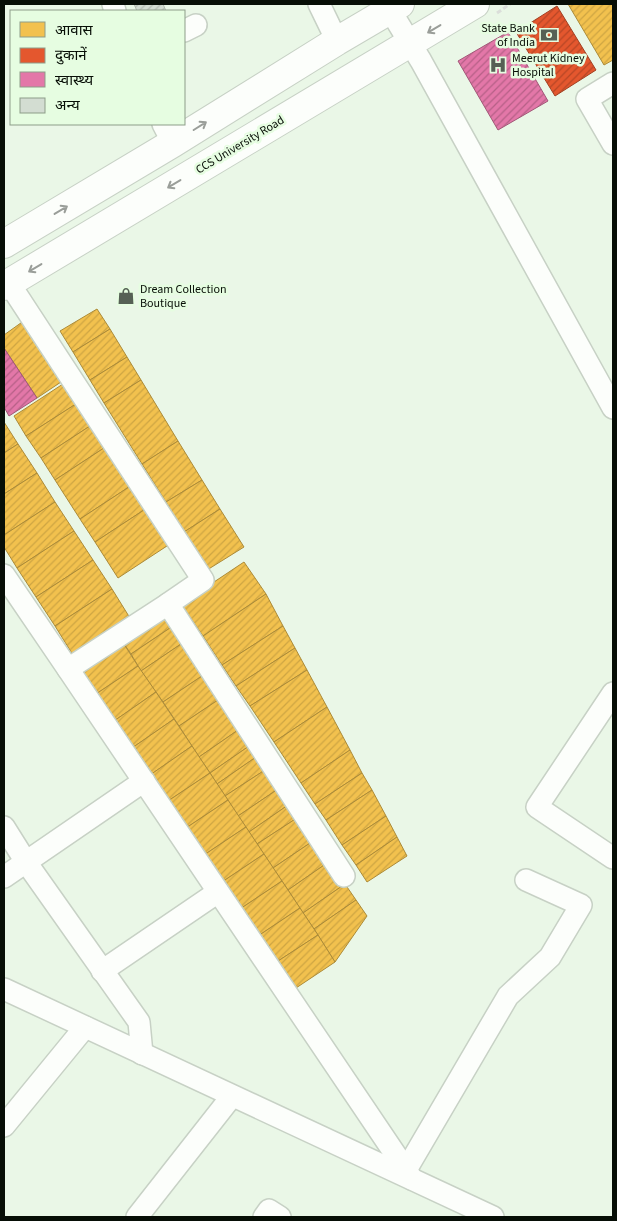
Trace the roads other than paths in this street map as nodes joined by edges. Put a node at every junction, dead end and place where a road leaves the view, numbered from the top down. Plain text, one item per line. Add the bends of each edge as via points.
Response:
1 (319, 4) edge
2 (475, 4) edge
3 (395, 7) edge
4 (337, 41) junction
5 (410, 43) junction
6 (613, 83) edge
7 (185, 124) edge
8 (183, 125) edge
9 (168, 133) edge
10 (613, 144) edge
11 (4, 244) edge
12 (6, 285) edge
13 (613, 408) edge
14 (4, 575) edge
15 (168, 604) junction
16 (68, 669) junction
17 (613, 693) edge
18 (144, 781) junction
19 (4, 827) edge
20 (613, 858) edge
21 (26, 862) junction
22 (344, 876) dead end
23 (4, 877) edge
24 (526, 880) dead end
25 (218, 892) junction
26 (102, 971) junction
27 (8, 997) edge
28 (85, 1027) junction
29 (142, 1054) junction
30 (232, 1096) junction
31 (4, 1126) edge
32 (409, 1175) junction
33 (137, 1217) edge
34 (264, 1217) edge
35 (280, 1217) edge
36 (493, 1217) edge

1 - 4 street
2 -> 5 highway, CCS University Road
3 - 4 highway
3 - 5 street
7 -> 4 highway
5 -> 12 highway, CCS University Road
5 - 13 street
6 - 10 street via 587,99
9 -> 8 highway
11 -> 9 highway
12 - 15 street via 203,580
14 - 16 street
15 - 16 street
15 - 22 street
16 - 18 street
17 - 20 street via 537,807
18 - 21 street
18 - 25 street
19 - 21 street
21 - 23 street
21 - 26 street
24 - 32 street via 581,905 550,957 508,996
25 - 26 street
25 - 32 street
26 - 29 street via 139,1022
27 - 28 street
28 - 29 street
28 - 31 street
29 - 30 street
30 - 32 street
30 - 33 street
32 - 36 street
34 - 35 street via 268,1210

